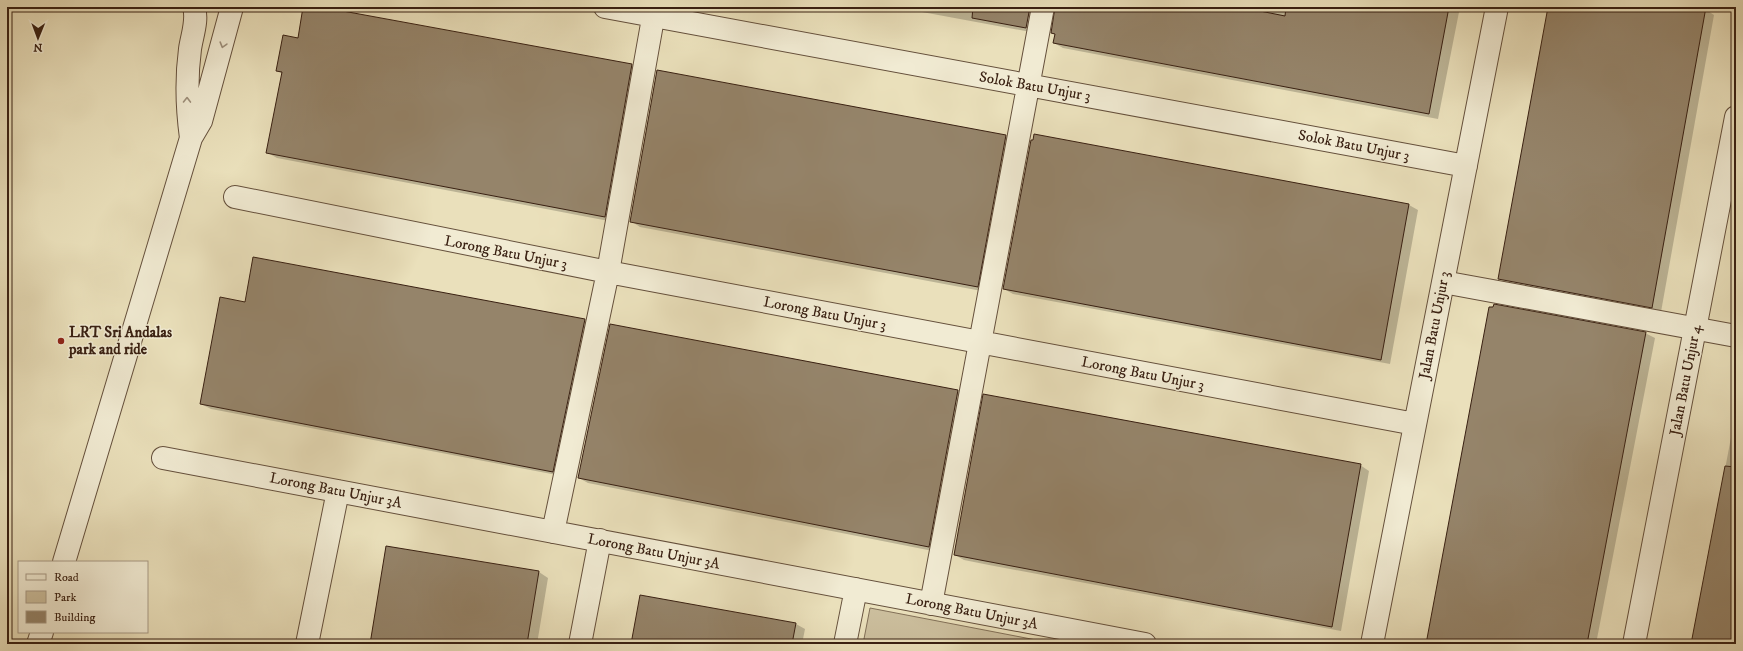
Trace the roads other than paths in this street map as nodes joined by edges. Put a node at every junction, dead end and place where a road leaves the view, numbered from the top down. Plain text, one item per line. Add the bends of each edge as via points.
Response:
1 (194, 7) edge
2 (232, 7) edge
3 (605, 7) edge
4 (1043, 7) edge
5 (1497, 7) edge
6 (655, 12) edge
7 (1028, 85) junction
8 (1736, 117) edge
9 (191, 138) junction
10 (1466, 166) junction
11 (235, 197) dead end
12 (608, 272) junction
13 (1443, 282) junction
14 (1695, 328) junction
15 (1736, 336) edge
16 (980, 342) junction
17 (1415, 424) junction
18 (164, 458) dead end
19 (338, 491) junction
20 (553, 532) junction
21 (600, 540) junction
22 (64, 561) edge
23 (856, 589) junction
24 (931, 604) junction
25 (42, 633) edge
26 (38, 644) edge
27 (307, 644) edge
28 (580, 644) edge
29 (845, 644) edge
30 (1145, 644) edge
31 (1372, 644) edge
32 (1634, 644) edge

9 -> 1 street via 187,104 190,50 196,15
2 -> 9 street via 232,15 201,121
3 - 6 street, Solok Batu Unjur 3
4 - 7 street
5 - 10 street, Jalan Batu Unjur 3
6 - 7 street, Solok Batu Unjur 3
6 - 12 street
7 - 10 street, Solok Batu Unjur 3
7 - 16 street
8 - 14 street, Jalan Batu Unjur 4
9 - 22 street
10 - 13 street, Jalan Batu Unjur 3
11 - 12 street, Lorong Batu Unjur 3
12 - 16 street, Lorong Batu Unjur 3
12 - 20 street
13 - 14 street
13 - 17 street, Jalan Batu Unjur 3
14 - 15 street
14 - 32 street, Jalan Batu Unjur 4
16 - 17 street, Lorong Batu Unjur 3
16 - 24 street
17 - 31 street, Jalan Batu Unjur 3
18 - 19 street, Lorong Batu Unjur 3A
19 - 20 street, Lorong Batu Unjur 3A
19 - 27 street
20 - 21 street, Lorong Batu Unjur 3A
21 - 23 street, Lorong Batu Unjur 3A
21 - 28 street
23 - 24 street, Lorong Batu Unjur 3A
23 - 29 street
24 - 30 street, Lorong Batu Unjur 3A
25 - 26 street

